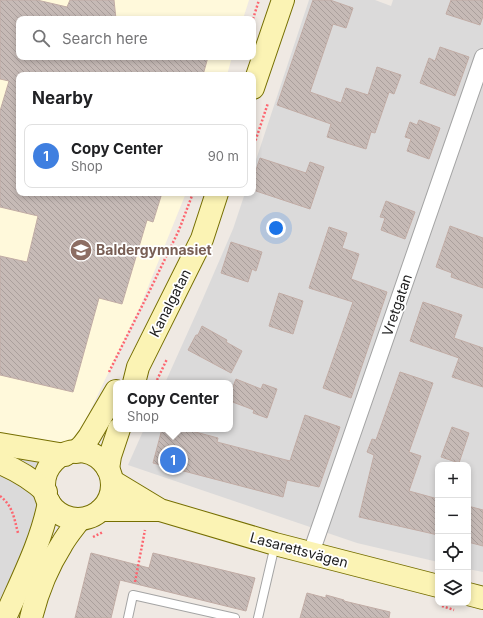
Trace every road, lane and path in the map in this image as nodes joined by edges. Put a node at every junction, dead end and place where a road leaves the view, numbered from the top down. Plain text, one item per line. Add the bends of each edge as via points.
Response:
1 (259, 0) edge
2 (283, 0) edge
3 (254, 16) edge
4 (483, 57) edge
5 (256, 79) edge
6 (192, 196) edge
7 (216, 196) edge
8 (136, 375) edge
9 (117, 380) edge
10 (122, 380) edge
11 (113, 388) edge
12 (118, 432) edge
13 (0, 444) edge
14 (71, 453) junction
15 (0, 462) edge
16 (110, 475) junction
17 (47, 497) junction
18 (102, 510) junction
19 (160, 510) junction
20 (80, 519) junction
21 (145, 529) dead end
22 (275, 544) junction
23 (311, 553) junction
24 (435, 585) edge
25 (133, 595) junction
26 (471, 595) edge
27 (483, 598) edge
28 (203, 614) edge
29 (5, 618) edge
30 (31, 618) edge
31 (128, 618) edge
32 (235, 618) edge
33 (258, 618) edge

1 - 3 path
2 - 5 main road
4 - 23 street, Vretgatan
6 - 9 path via 179,230 150,290
7 - 8 main road, Kanalgatan via 202,239
8 - 10 main road, Kanalgatan
11 - 14 main road, Kanalgatan via 89,437
12 - 16 main road via 110,456
13 - 14 main road
14 - 16 main road via 83,452 94,456 102,462
14 - 17 main road via 54,462 48,472 44,486
15 - 17 main road via 28,477
16 - 18 main road via 110,496
16 - 19 main road, Lasarettsvägen
17 - 20 main road via 61,514
17 - 29 main road via 36,547
18 - 19 main road, Lasarettsvägen
18 - 20 main road via 93,516
19 - 22 main road, Lasarettsvägen
20 - 30 main road via 55,556
21 - 25 path
22 - 23 main road, Lasarettsvägen
22 - 33 lane
23 - 24 main road, Lasarettsvägen
25 - 28 lane
25 - 31 lane
26 - 27 main road
28 - 32 lane

